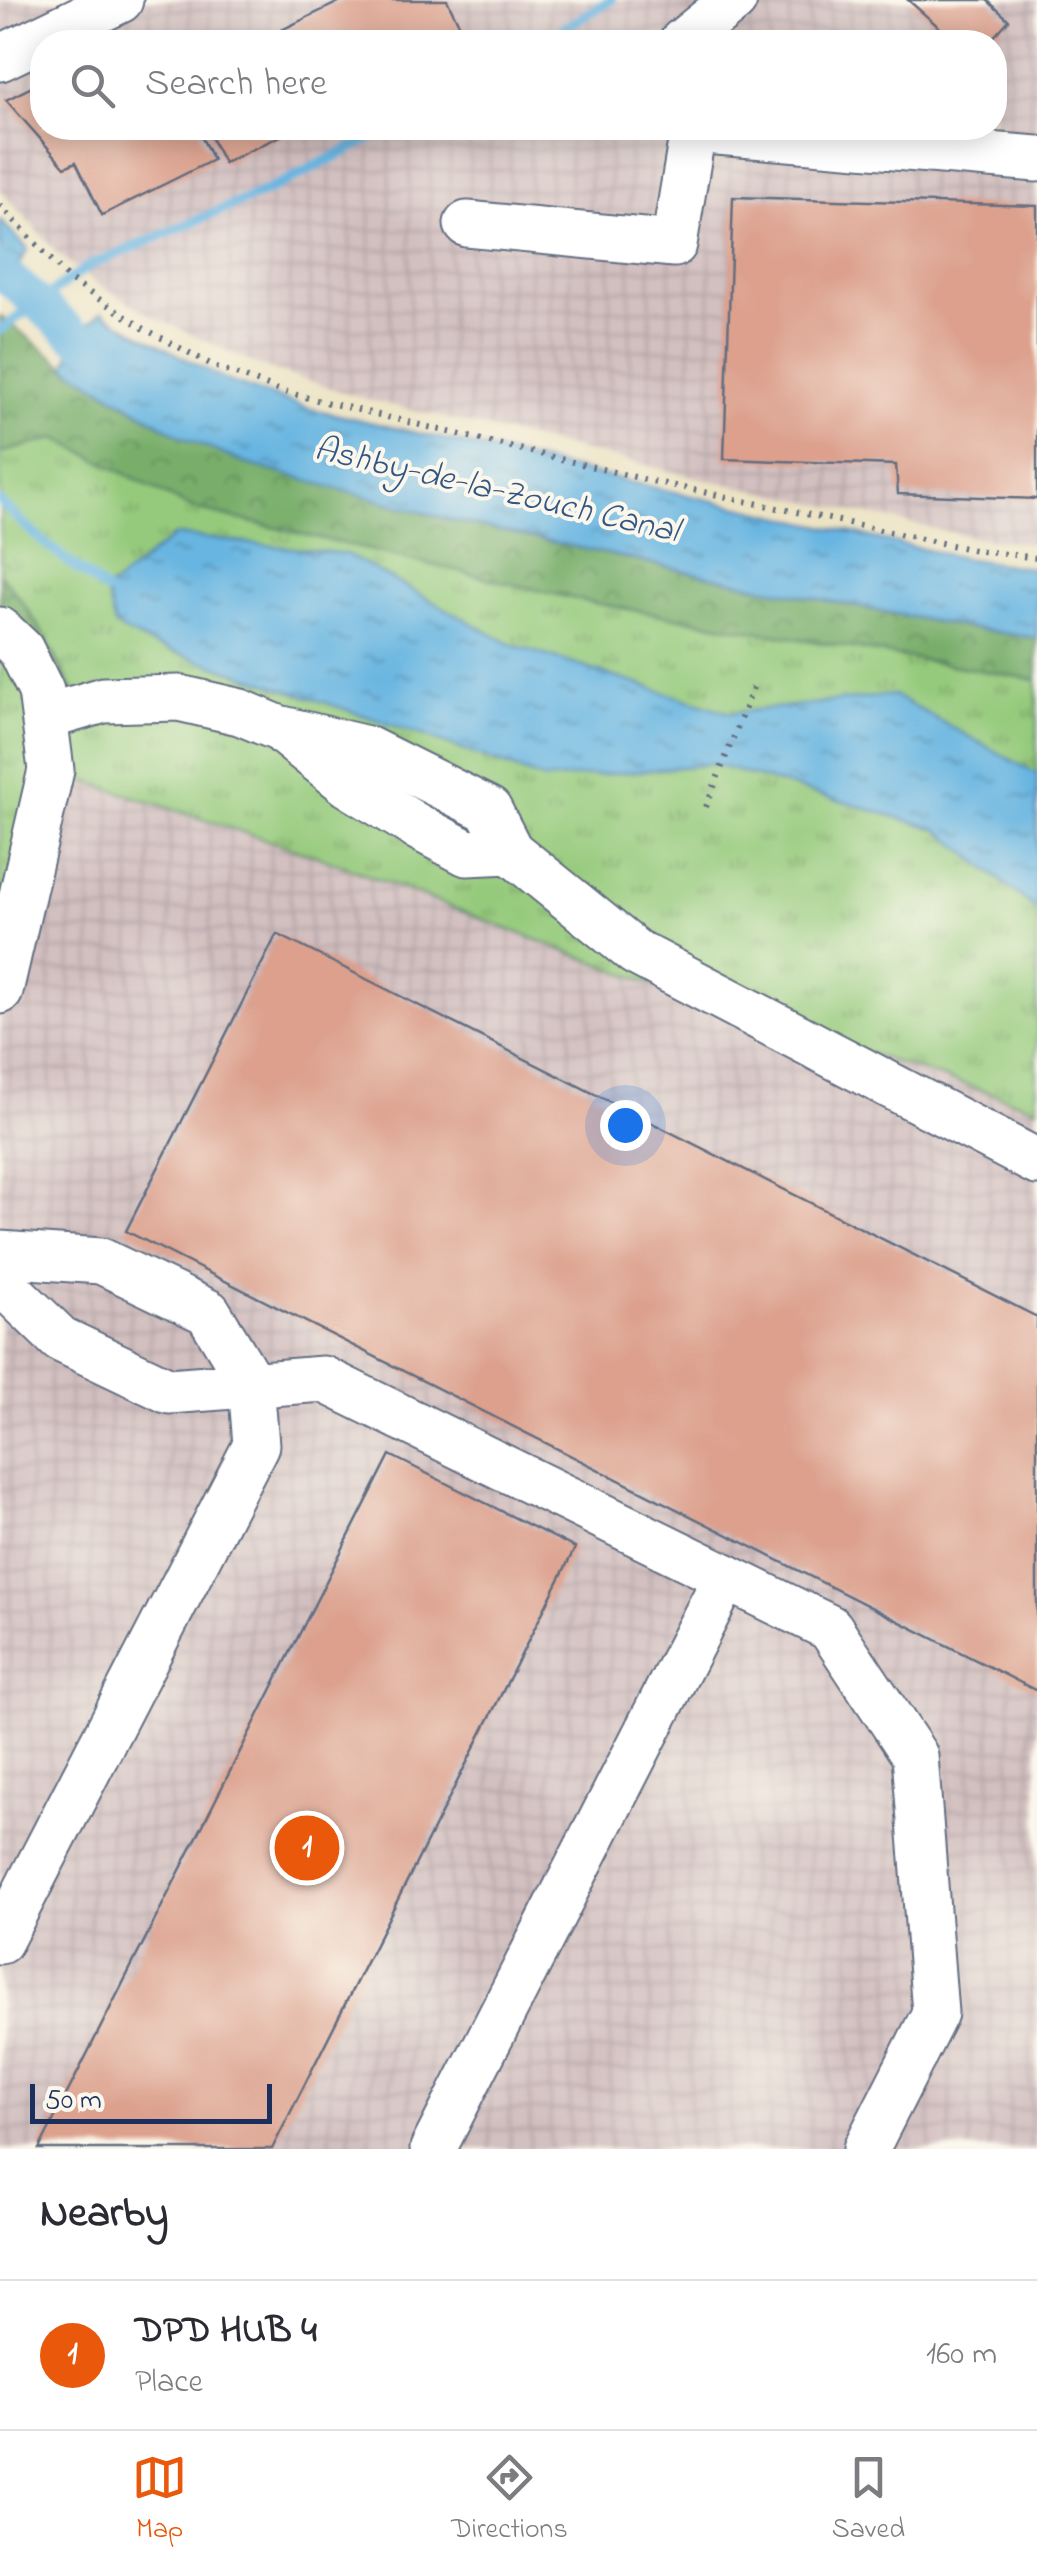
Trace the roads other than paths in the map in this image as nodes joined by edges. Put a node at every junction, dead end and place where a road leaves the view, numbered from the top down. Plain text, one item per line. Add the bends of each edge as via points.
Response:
1 (120, 0) edge
2 (734, 0) edge
3 (686, 20) edge
4 (58, 30) edge
5 (30, 44) edge
6 (0, 58) edge
7 (691, 140) edge
8 (812, 140) edge
9 (1037, 159) edge
10 (468, 224) dead end
11 (0, 630) edge
12 (45, 717) junction
13 (0, 990) edge
14 (1037, 1162) edge
15 (0, 1258) edge
16 (0, 1269) edge
17 (0, 1280) edge
18 (251, 1383) junction
19 (726, 1577) junction
20 (0, 1941) edge
21 (433, 2149) edge
22 (866, 2149) edge

1 - 4 street
2 - 3 street
5 - 6 street
7 - 10 street via 674,244
8 - 9 street
11 - 12 street via 22,650
12 - 13 street via 52,770
12 - 14 street via 104,700 180,698 278,728 348,784 416,826 467,852 510,851 636,952
15 - 18 street via 88,1286 196,1338
16 - 18 street via 182,1364
17 - 18 street via 60,1339 168,1391
18 - 19 street via 323,1379
18 - 20 street via 256,1445
19 - 21 street
19 - 22 street via 830,1628 915,1756 935,2013

